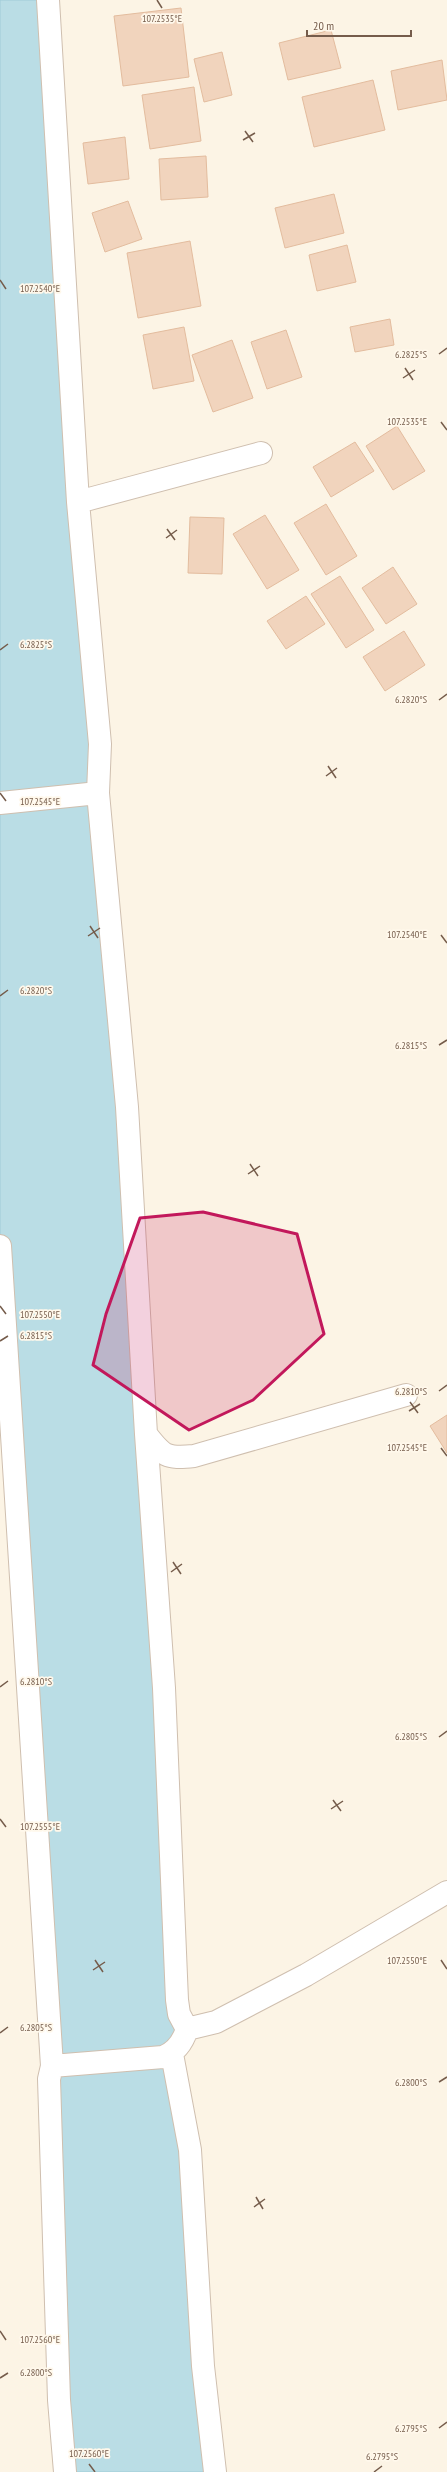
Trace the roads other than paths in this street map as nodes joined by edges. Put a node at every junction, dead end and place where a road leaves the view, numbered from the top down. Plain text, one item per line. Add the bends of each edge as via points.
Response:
1 (48, 0) edge
2 (261, 453) dead end
3 (78, 502) junction
4 (90, 795) junction
5 (0, 803) edge
6 (0, 1246) edge
7 (406, 1395) dead end
8 (146, 1434) junction
9 (447, 1892) edge
10 (187, 2029) junction
11 (163, 2056) junction
12 (52, 2066) junction
13 (65, 2472) edge
14 (215, 2472) edge

1 - 3 street
2 - 3 street
3 - 4 street via 100,744
4 - 5 street
4 - 8 street via 127,1107
6 - 12 street
7 - 8 street via 194,1456 167,1457
8 - 10 street via 164,1688 177,2000 179,2014
9 - 10 street via 306,1975 216,2022
10 - 11 street via 184,2040
11 - 12 street
11 - 14 street via 190,2150 203,2366
12 - 13 street via 49,2087 59,2400

